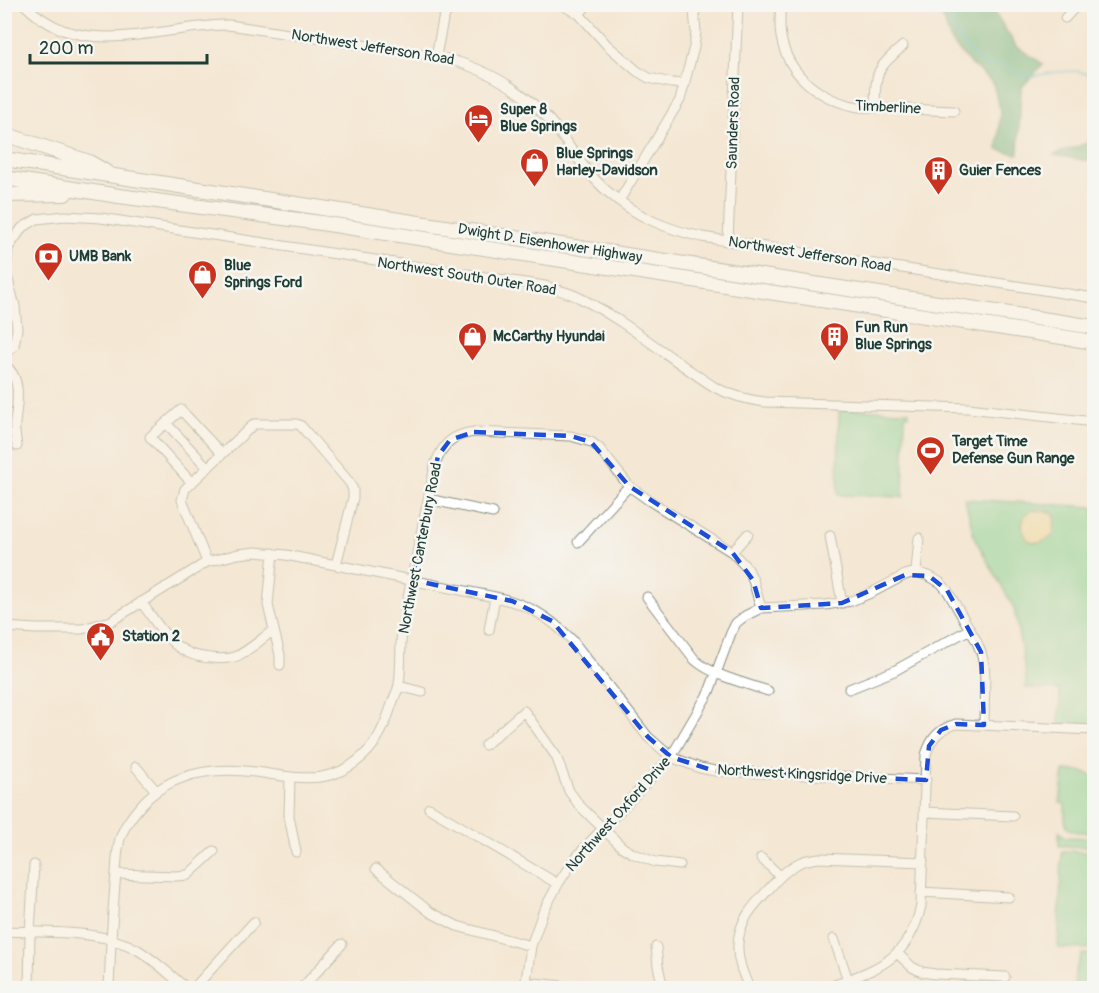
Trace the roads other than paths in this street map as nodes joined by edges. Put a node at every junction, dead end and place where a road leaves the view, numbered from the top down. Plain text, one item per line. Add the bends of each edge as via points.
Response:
1 (24, 4) edge
2 (450, 4) edge
3 (560, 4) edge
4 (588, 4) edge
5 (689, 4) edge
6 (738, 4) edge
7 (781, 4) edge
8 (1078, 4) edge
9 (579, 14) junction
10 (1065, 18) dead end
11 (903, 46) dead end
12 (436, 56) junction
13 (685, 84) junction
14 (875, 107) junction
15 (954, 111) dead end
16 (4, 134) edge
17 (4, 159) edge
18 (113, 176) junction
19 (4, 178) edge
20 (4, 195) edge
21 (119, 196) junction
22 (619, 201) junction
23 (728, 241) junction
24 (1095, 298) edge
25 (1095, 327) edge
26 (1095, 342) edge
27 (4, 354) edge
28 (4, 365) edge
29 (1095, 422) edge
30 (166, 423) junction
31 (17, 446) dead end
32 (222, 454) junction
33 (208, 468) junction
34 (192, 483) junction
35 (629, 486) junction
36 (428, 499) junction
37 (493, 513) dead end
38 (748, 534) dead end
39 (830, 536) dead end
40 (919, 538) dead end
41 (578, 542) dead end
42 (732, 552) junction
43 (273, 553) junction
44 (207, 562) junction
45 (336, 565) junction
46 (916, 573) junction
47 (412, 580) junction
48 (495, 597) junction
49 (646, 597) dead end
50 (141, 602) junction
51 (842, 603) junction
52 (761, 608) junction
53 (4, 627) edge
54 (970, 629) junction
55 (274, 630) junction
56 (489, 630) dead end
57 (280, 665) dead end
58 (716, 673) junction
59 (399, 686) junction
60 (849, 689) dead end
61 (768, 691) dead end
62 (422, 692) dead end
63 (984, 725) junction
64 (1095, 730) edge
65 (485, 746) dead end
66 (671, 757) junction
67 (136, 767) dead end
68 (290, 778) junction
69 (926, 780) junction
70 (156, 791) junction
71 (429, 808) dead end
72 (924, 812) junction
73 (1013, 816) dead end
74 (603, 828) junction
75 (214, 851) dead end
76 (296, 852) dead end
77 (761, 858) dead end
78 (922, 862) junction
79 (34, 865) dead end
80 (680, 865) dead end
81 (376, 868) dead end
82 (116, 874) junction
83 (780, 876) junction
84 (558, 884) junction
85 (921, 892) junction
86 (1009, 897) dead end
87 (254, 922) dead end
88 (4, 931) edge
89 (30, 932) junction
90 (111, 939) junction
91 (834, 939) dead end
92 (342, 944) dead end
93 (531, 946) junction
94 (656, 946) dead end
95 (897, 954) junction
96 (1005, 977) dead end
97 (848, 980) junction
98 (525, 985) edge
99 (29, 988) edge
100 (109, 988) edge
101 (186, 988) edge
102 (194, 988) edge
103 (302, 988) edge
104 (582, 988) edge
105 (663, 988) edge
106 (749, 988) edge
107 (827, 988) edge

1 - 12 street, Northwest Jefferson Road via 36,16 78,34 138,35 229,25
2 - 12 street
3 - 9 street
4 - 9 street
5 - 13 street via 694,11 696,32
6 - 23 street, Saunders Road
7 - 14 street, Timberline via 783,46 802,78 836,101
8 - 10 street
9 - 13 street via 637,71 649,78
11 - 14 street via 884,62 876,75
12 - 22 street, Northwest Jefferson Road via 493,75 522,93 554,126 594,178
13 - 22 street via 680,100
14 - 15 street, Timberline
16 - 18 highway via 90,162
17 - 18 highway, Dwight D. Eisenhower Highway
18 - 25 highway, Dwight D. Eisenhower Highway
19 - 21 highway, Dwight D. Eisenhower Highway
20 - 21 highway
21 - 26 highway, Dwight D. Eisenhower Highway via 321,223
22 - 23 street, Northwest Jefferson Road via 655,223
23 - 24 street, Northwest Jefferson Road
27 - 29 street, Northwest South Outer Road via 14,346 17,329 6,273 8,248 22,228 37,219 101,218 554,289 601,310 716,388 747,400 968,408
28 - 31 street via 10,369 18,394
30 - 32 street via 181,410
30 - 33 street
30 - 34 street via 150,437
32 - 33 street
32 - 45 street via 254,424 301,426 353,490
33 - 34 street
34 - 44 street via 182,494 182,500
35 - 36 street, Northwest Canterbury Road via 599,448 580,438 474,432 456,437 443,447
35 - 41 street
35 - 42 street, Northwest Canterbury Road
36 - 37 street
36 - 47 street, Northwest Canterbury Road
38 - 42 street
39 - 51 street
40 - 46 street
42 - 52 street, Northwest Canterbury Road via 748,569
43 - 44 street, Northwest Kingsridge Drive via 238,554
43 - 45 street, Northwest Kingsridge Drive
43 - 55 street via 268,605
44 - 50 street, Northwest Kingsridge Drive
45 - 47 street, Northwest Kingsridge Drive
46 - 51 street, Northwest Oxford Drive
46 - 54 street via 940,582
47 - 48 street, Northwest Kingsridge Drive
47 - 59 street, Northwest Canterbury Road via 402,628
48 - 56 street
48 - 66 street, Northwest Kingsridge Drive via 527,606 552,621 572,640 648,737
49 - 58 street via 695,660
50 - 53 street, Northwest Kingsridge Drive via 111,621 82,629
50 - 55 street via 171,641 186,654 197,657 234,657
51 - 52 street, Northwest Oxford Drive
52 - 58 street, Northwest Oxford Drive via 736,623
54 - 60 street via 894,671
54 - 63 street via 984,664
55 - 57 street
58 - 61 street
58 - 66 street, Northwest Oxford Drive
59 - 62 street
59 - 68 street, Northwest Canterbury Road via 379,737 358,760 331,775
63 - 64 street
63 - 69 street via 956,724 941,730 929,746
65 - 74 street via 524,711 556,756 569,790
66 - 69 street, Northwest Kingsridge Drive via 715,771
66 - 74 street, Northwest Oxford Drive
67 - 70 street
68 - 70 street, Northwest Canterbury Road via 217,770 176,779
68 - 76 street via 289,816
69 - 72 street
70 - 82 street, Northwest Canterbury Road via 124,830
71 - 84 street
72 - 73 street
72 - 78 street
74 - 80 street via 632,853 655,862
74 - 84 street, Northwest Oxford Drive
75 - 82 street via 188,875
77 - 83 street
78 - 83 street via 808,859
78 - 85 street
79 - 89 street
81 - 93 street via 430,912 457,926
82 - 90 street, Northwest Canterbury Road
83 - 106 street via 753,906 739,934 738,957
84 - 93 street, Northwest Oxford Drive
85 - 86 street
85 - 95 street via 914,929
87 - 102 street
88 - 89 street
89 - 90 street
89 - 99 street
90 - 100 street, Northwest Canterbury Road
90 - 101 street via 150,958
91 - 97 street
92 - 103 street
93 - 98 street, Northwest Oxford Drive
94 - 105 street
95 - 96 street via 922,972
95 - 97 street via 873,971
97 - 107 street
98 - 104 street

